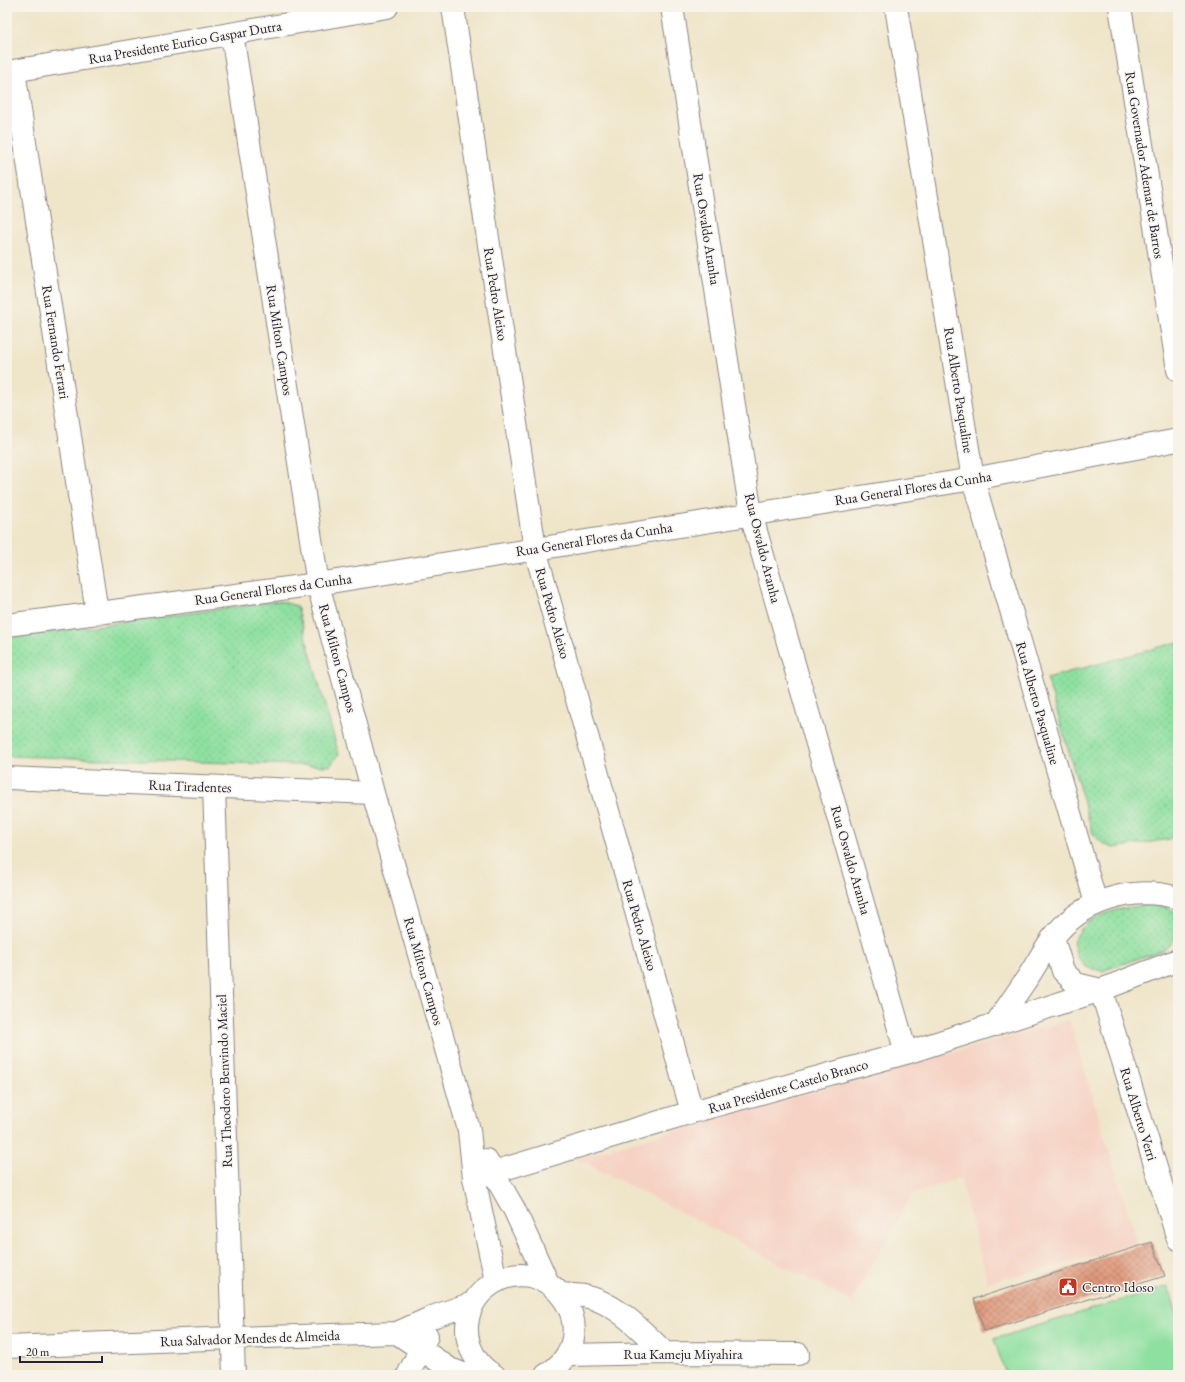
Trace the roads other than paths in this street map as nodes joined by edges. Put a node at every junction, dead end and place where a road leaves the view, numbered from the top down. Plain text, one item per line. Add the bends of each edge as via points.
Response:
1 (388, 7) edge
2 (453, 7) edge
3 (672, 7) edge
4 (896, 7) edge
5 (1120, 7) edge
6 (352, 10) edge
7 (232, 34) junction
8 (11, 72) edge
9 (1178, 370) edge
10 (1178, 440) edge
11 (973, 479) junction
12 (751, 514) junction
13 (535, 549) junction
14 (318, 584) junction
15 (97, 612) junction
16 (7, 625) edge
17 (7, 778) edge
18 (214, 787) junction
19 (374, 793) junction
20 (1178, 898) edge
21 (1096, 903) junction
22 (1053, 938) junction
23 (1177, 959) edge
24 (1101, 990) junction
25 (994, 1025) junction
26 (906, 1053) junction
27 (692, 1112) junction
28 (484, 1175) junction
29 (1178, 1239) edge
30 (496, 1281) junction
31 (555, 1289) junction
32 (473, 1303) junction
33 (435, 1316) junction
34 (397, 1333) junction
35 (233, 1338) junction
36 (7, 1347) edge
37 (421, 1349) junction
38 (665, 1353) junction
39 (798, 1354) dead end
40 (557, 1369) edge
41 (234, 1375) edge
42 (408, 1375) edge
43 (466, 1375) edge
44 (485, 1375) edge

1 - 6 street, Rua Presidente Eurico Gaspar Dutra
2 - 13 street, Rua Pedro Aleixo
3 - 12 street, Rua Osvaldo Aranha
4 - 11 street, Rua Alberto Pasqualine
5 - 9 street, Rua Governador Ademar de Barros
6 - 7 street, Rua Presidente Eurico Gaspar Dutra
7 - 8 street, Rua Presidente Eurico Gaspar Dutra
7 - 14 street, Rua Milton Campos
8 - 15 street, Rua Fernando Ferrari
10 - 11 street, Rua General Flores da Cunha
11 - 12 street, Rua General Flores da Cunha
11 - 21 street, Rua Alberto Pasqualine
12 - 13 street, Rua General Flores da Cunha
12 - 26 street, Rua Osvaldo Aranha
13 - 14 street, Rua General Flores da Cunha
13 - 27 street, Rua Pedro Aleixo
14 - 15 street, Rua General Flores da Cunha
14 - 19 street, Rua Milton Campos
15 - 16 street, Rua General Flores da Cunha
17 - 18 street, Rua Tiradentes
18 - 19 street, Rua Tiradentes
18 - 35 street, Rua Theodoro Benvindo Maciel
19 - 28 street, Rua Milton Campos
20 - 21 street via 1143,893 1124,894
21 - 22 street via 1080,912
22 - 24 street via 1063,971 1076,984
22 - 25 street
23 - 24 street, Rua Presidente Castelo Branco
24 - 25 street, Rua Presidente Castelo Branco
24 - 29 street, Rua Alberto Verri
25 - 26 street, Rua Presidente Castelo Branco
26 - 27 street, Rua Presidente Castelo Branco
27 - 28 street, Rua Presidente Castelo Branco
28 - 30 street, Rua Milton Campos
28 - 31 street, Rua Milton Campos via 514,1209
30 - 31 street via 513,1276 531,1276
30 - 32 street via 483,1290
31 - 38 street via 584,1296 609,1306 635,1324
31 - 40 street, Rua Milton Campos via 570,1308 574,1324 573,1340
32 - 33 street, Rua Salvador Mendes de Almeida
32 - 44 street via 468,1318 467,1334 471,1350
33 - 34 street, Rua Salvador Mendes de Almeida
33 - 37 street
34 - 35 street, Rua Salvador Mendes de Almeida
34 - 37 street
35 - 36 street, Rua Salvador Mendes de Almeida
35 - 41 street, Rua Theodoro Benvindo Maciel
37 - 42 street
37 - 43 street
38 - 39 street, Rua Kameju Miyahira
38 - 40 street, Rua Kameju Miyahira
43 - 44 street

